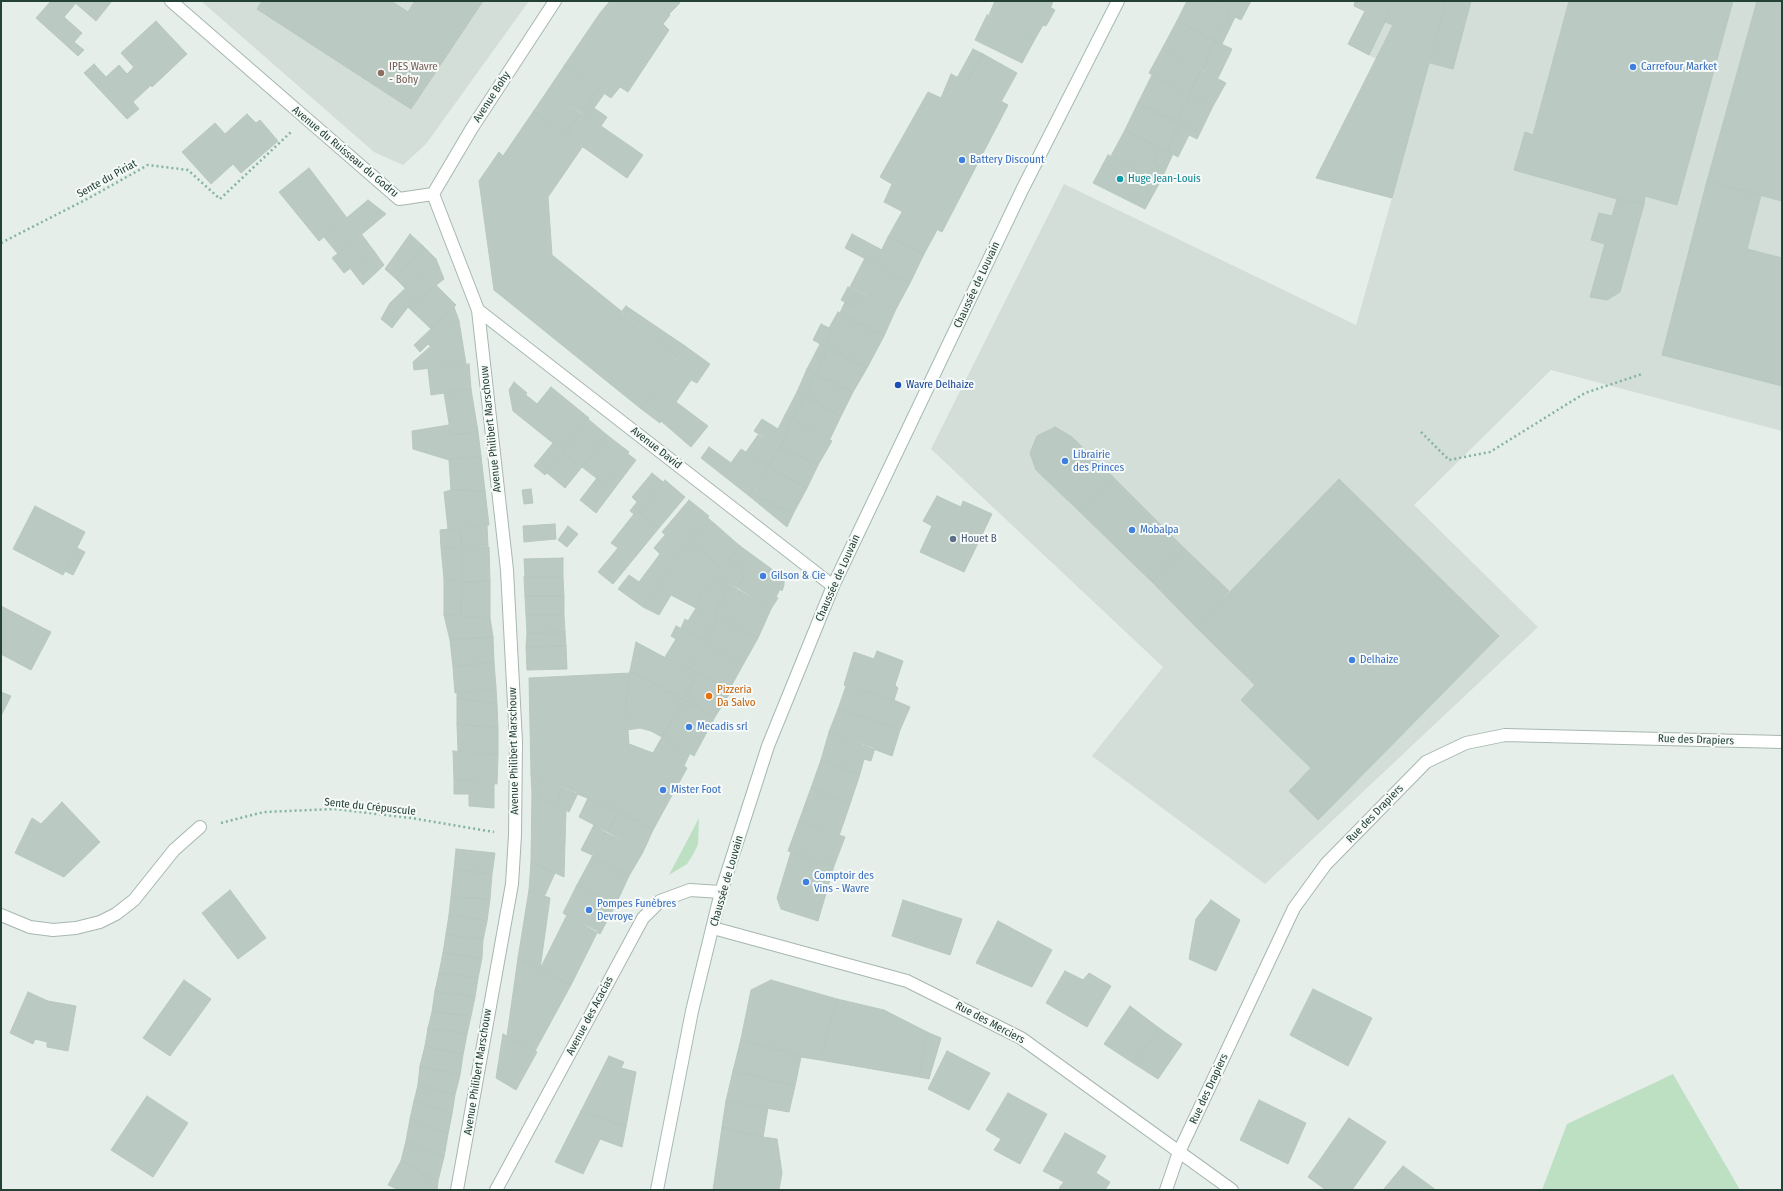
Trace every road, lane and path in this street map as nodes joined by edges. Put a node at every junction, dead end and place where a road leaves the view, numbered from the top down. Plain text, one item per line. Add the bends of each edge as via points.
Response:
1 (171, 1) edge
2 (555, 1) edge
3 (1118, 1) edge
4 (306, 118) junction
5 (433, 194) junction
6 (1, 243) edge
7 (478, 310) junction
8 (1642, 374) dead end
9 (1421, 432) dead end
10 (833, 586) junction
11 (1782, 742) edge
12 (200, 827) joint
13 (515, 835) junction
14 (721, 892) junction
15 (1, 915) edge
16 (713, 928) junction
17 (1179, 1152) junction
18 (457, 1190) edge
19 (496, 1190) edge
20 (657, 1190) edge
21 (1166, 1190) edge
22 (1232, 1190) edge

1 - 4 street, Avenue du Ruisseau du Godru
2 - 5 street, Avenue Bohy via 472,128
3 - 10 street, Chaussée de Louvain via 1022,190
4 - 5 street, Avenue du Ruisseau du Godru via 399,199
4 - 6 path, Sente du Piriat via 220,199 188,170 148,165
5 - 7 street
7 - 10 street, Avenue David
7 - 13 street, Avenue Philibert Marschouw via 507,570 516,742
8 - 9 path via 1585,393 1490,452 1450,460
10 - 14 street, Chaussée de Louvain via 768,746
11 - 17 street, Rue des Drapiers via 1505,735 1466,743 1426,762 1326,864 1294,908
12 - 13 path, Sente du Crépuscule via 264,812 335,809
12 - 15 street via 174,850 134,900 100,922 53,930 30,928
13 - 18 street, Avenue Philibert Marschouw via 512,884
14 - 16 street, Chaussée de Louvain
14 - 19 street, Avenue des Acacias via 690,890 660,900 643,918
16 - 17 street, Rue des Merciers via 907,981 1021,1038
16 - 20 street, Chaussée de Louvain via 692,1011
17 - 21 street, Rue des Drapiers
17 - 22 street, Rue des Merciers

